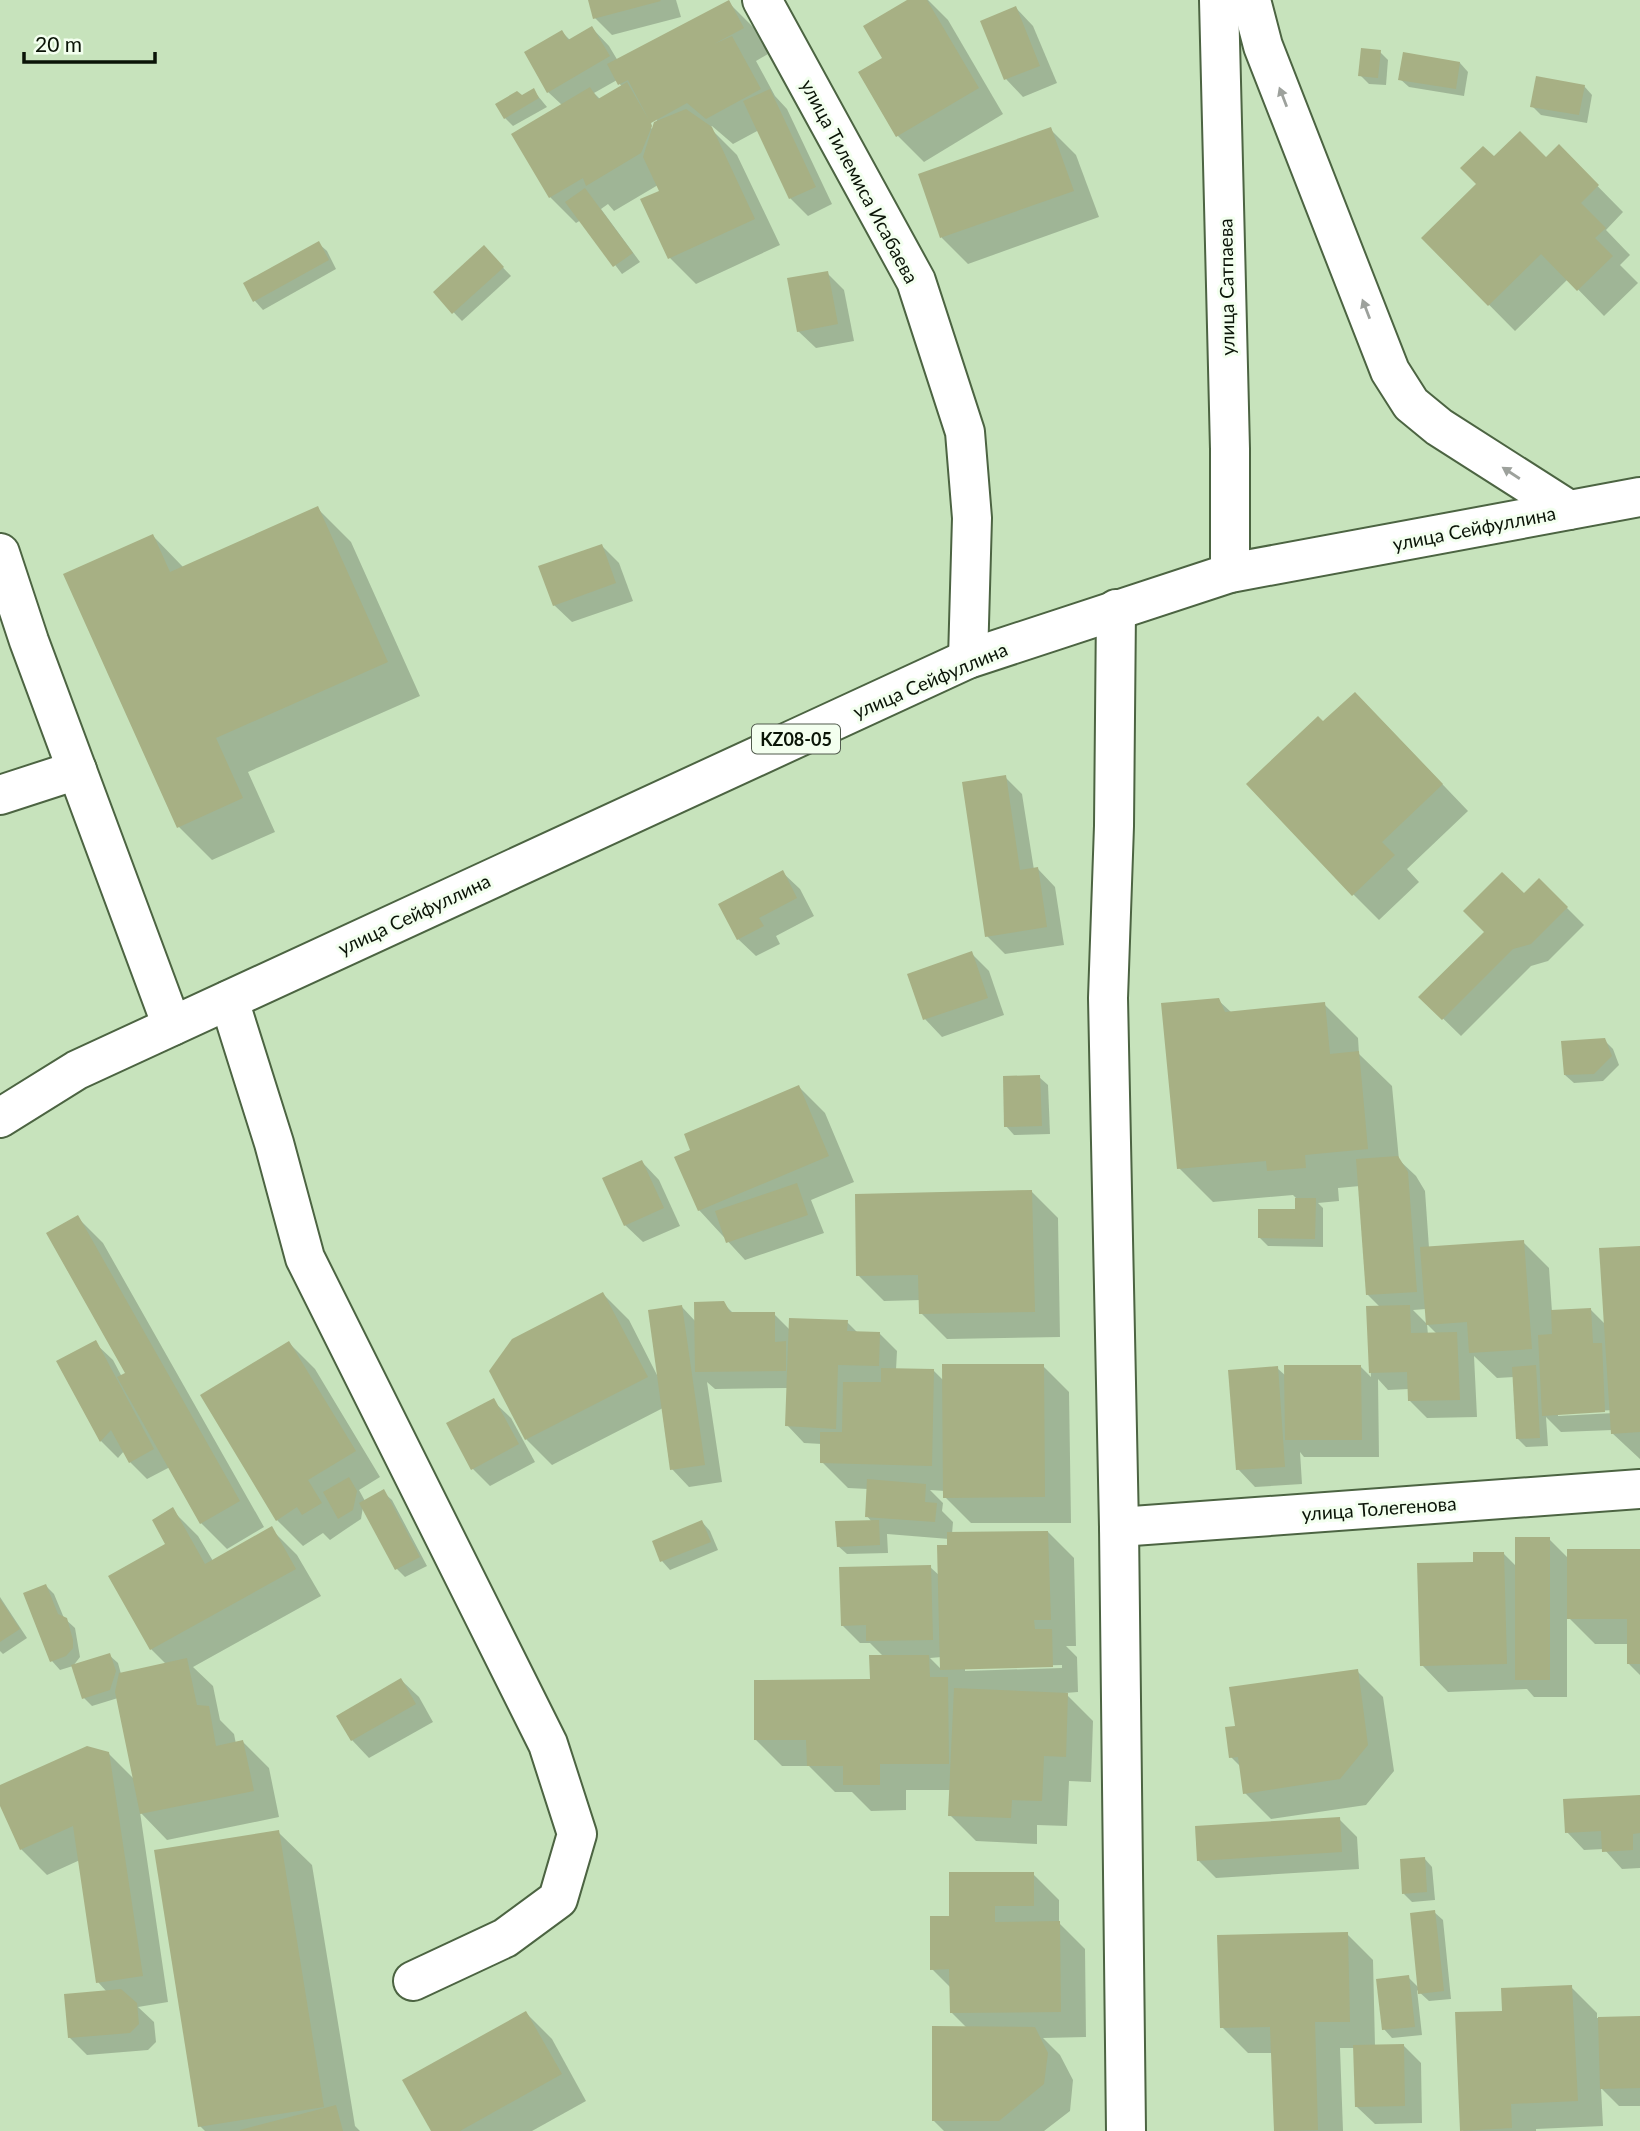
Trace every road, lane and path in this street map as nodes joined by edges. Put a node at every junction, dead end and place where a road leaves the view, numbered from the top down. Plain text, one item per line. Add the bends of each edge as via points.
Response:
1 (762, 0) edge
2 (1219, 0) edge
3 (1251, 0) edge
4 (1640, 497) edge
5 (1569, 510) junction
6 (0, 553) edge
7 (1230, 573) junction
8 (1116, 609) junction
9 (968, 659) junction
10 (77, 770) junction
11 (0, 795) edge
12 (229, 1000) junction
13 (172, 1026) junction
14 (0, 1118) edge
15 (1640, 1489) edge
16 (1119, 1527) junction
17 (413, 1981) dead end
18 (1126, 2131) edge

1 - 9 street, улица Тилемиса Исабаева via 916,281 965,432 972,517
2 - 7 street, улица Сатпаева
5 -> 3 street via 1439,427 1411,404 1390,371 1263,46
4 - 5 street, улица Сейфуллина / KZ08-05
5 - 7 street, улица Сейфуллина / KZ08-05
6 - 10 street
7 - 8 street, улица Сейфуллина / KZ08-05
8 - 9 street, улица Сейфуллина / KZ08-05
8 - 16 street via 1108,998
9 - 12 street, улица Сейфуллина / KZ08-05
10 - 11 street
10 - 13 street
12 - 13 street, улица Сейфуллина / KZ08-05
12 - 17 street via 304,1258 548,1744 577,1834 558,1899 505,1938
13 - 14 street, улица Сейфуллина / KZ08-05 via 77,1070
15 - 16 street, улица Толегенова
16 - 18 street

